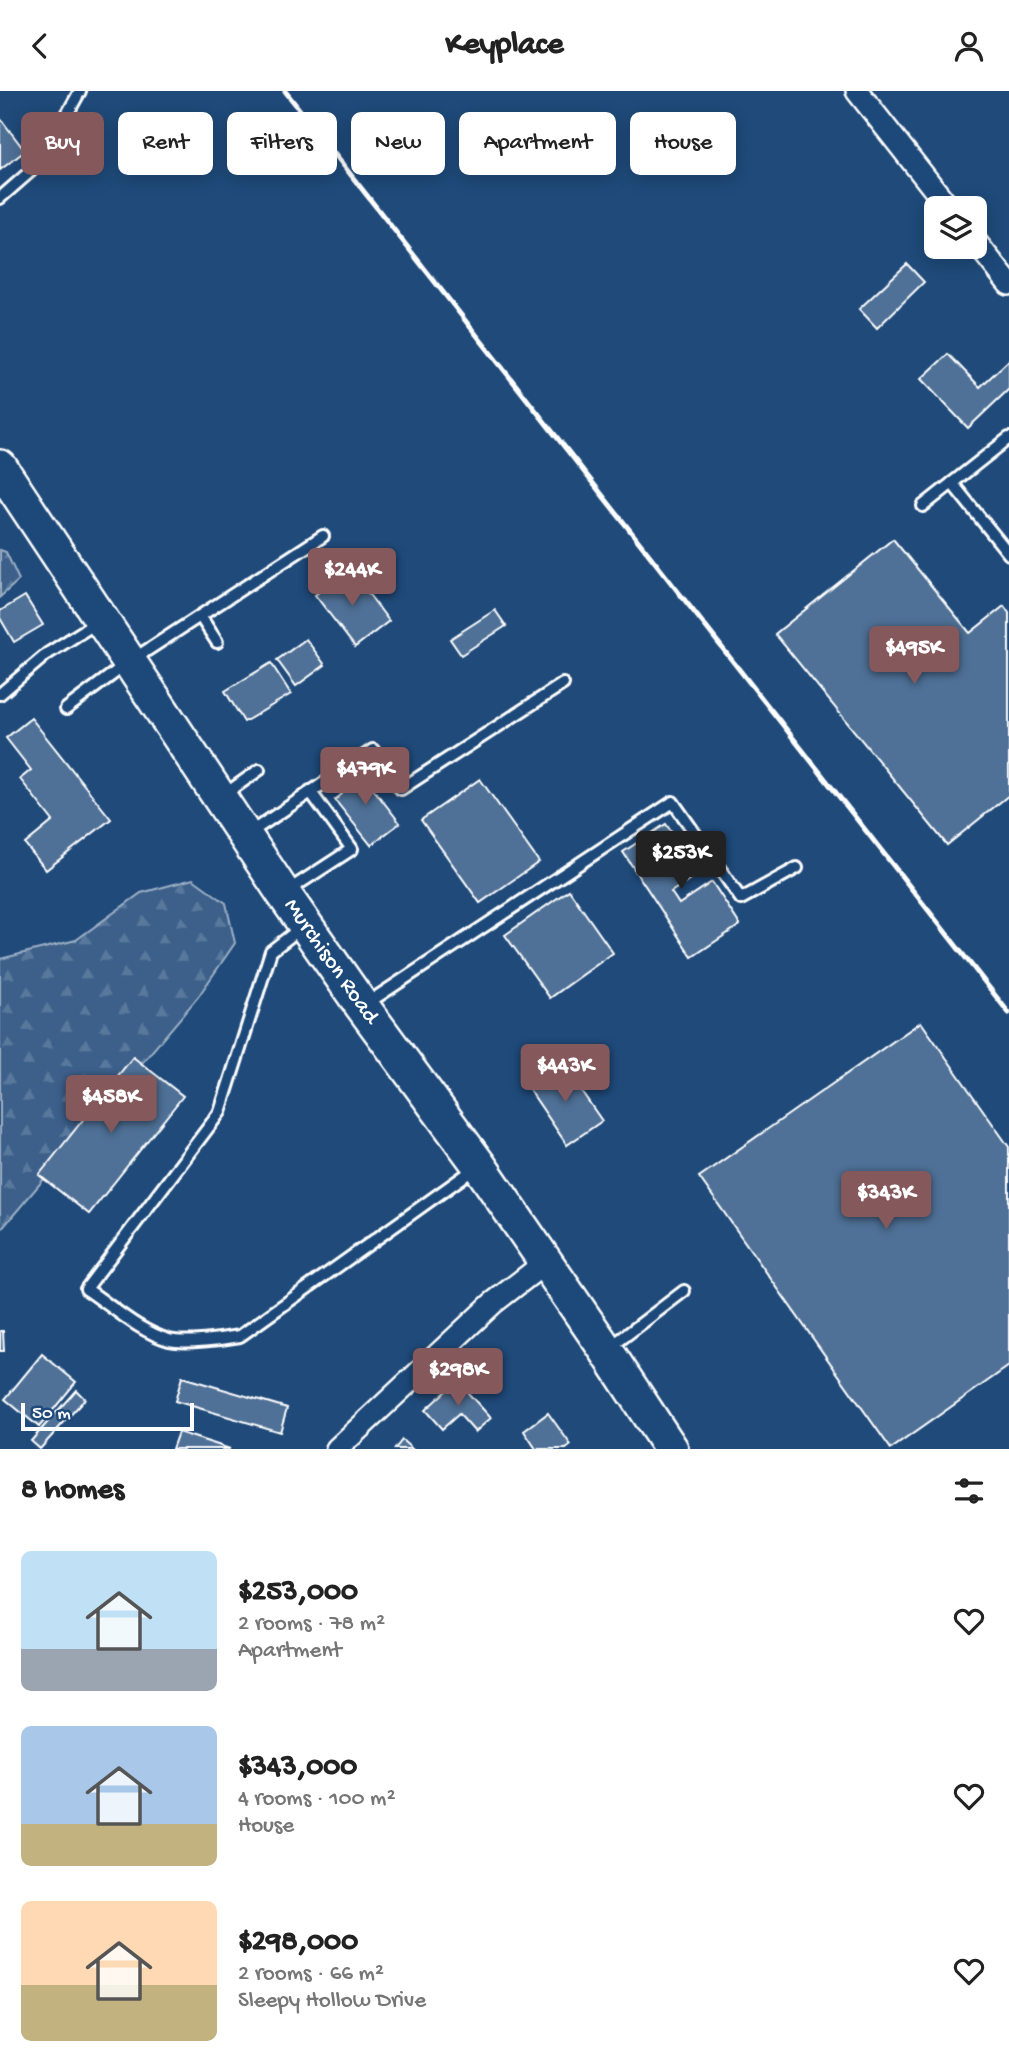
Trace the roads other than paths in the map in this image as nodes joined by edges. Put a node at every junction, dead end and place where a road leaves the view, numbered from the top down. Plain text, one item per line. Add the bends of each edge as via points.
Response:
1 (80, 91) edge
2 (857, 91) edge
3 (940, 196) edge
4 (0, 198) edge
5 (987, 256) edge
6 (1009, 284) edge
7 (1009, 438) edge
8 (0, 467) edge
9 (952, 483) junction
10 (923, 506) dead end
11 (323, 536) dead end
12 (1009, 554) edge
13 (200, 616) junction
14 (101, 620) junction
15 (217, 642) dead end
16 (129, 662) junction
17 (562, 684) dead end
18 (0, 694) edge
19 (66, 709) dead end
20 (259, 770) dead end
21 (310, 791) junction
22 (221, 797) junction
23 (246, 835) junction
24 (797, 868) dead end
25 (283, 893) junction
26 (305, 924) junction
27 (362, 1006) junction
28 (479, 1165) junction
29 (545, 1262) junction
30 (684, 1291) dead end
31 (606, 1350) junction
32 (669, 1448) edge
33 (337, 1449) edge

1 - 4 lane via 40,163
2 - 3 street
5 - 6 street
7 - 9 lane
8 - 14 main road, Murchison Road
9 - 10 lane
9 - 12 lane
11 - 13 lane
13 - 15 lane
13 - 16 lane
14 - 16 main road, Murchison Road
14 - 18 lane via 47,654
16 - 19 lane
16 - 22 main road, Murchison Road
17 - 21 lane via 401,789 373,750
20 - 22 lane
21 - 23 lane
21 - 25 lane via 352,849
22 - 23 main road, Murchison Road
23 - 25 main road, Murchison Road
24 - 27 lane via 741,899 673,802
25 - 26 main road, Murchison Road
26 - 27 main road, Murchison Road
26 - 28 lane via 271,951 220,1112 86,1289 135,1324 171,1340 240,1336
27 - 28 main road, Murchison Road
28 - 29 main road, Murchison Road
29 - 31 main road, Murchison Road
29 - 33 street via 493,1303
30 - 31 lane
31 - 32 main road, Murchison Road

